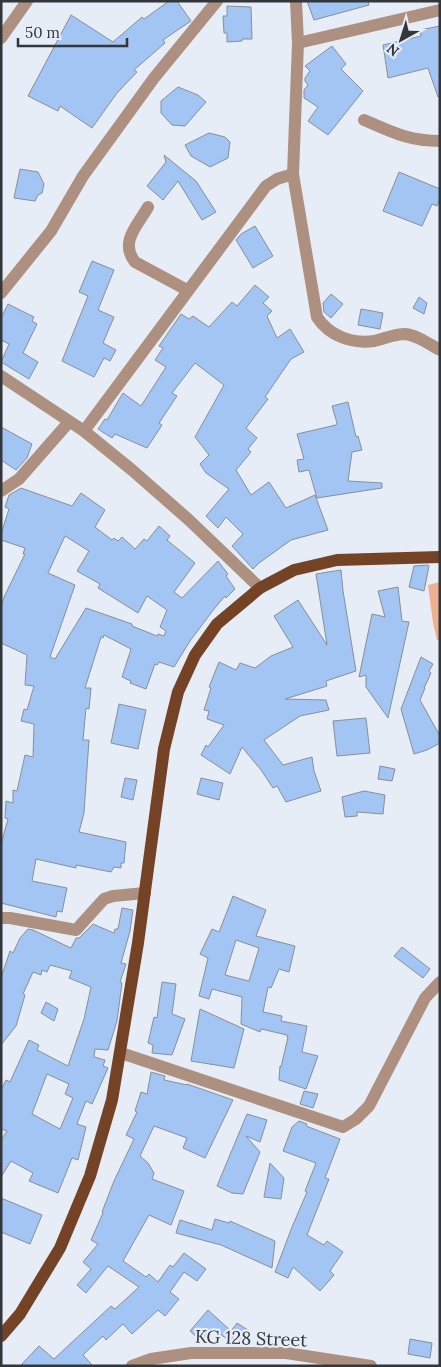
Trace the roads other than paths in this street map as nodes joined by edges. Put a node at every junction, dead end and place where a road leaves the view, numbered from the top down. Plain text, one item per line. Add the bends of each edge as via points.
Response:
1 (27, 1) edge
2 (218, 1) edge
3 (296, 1) edge
4 (440, 10) edge
5 (1, 38) edge
6 (298, 43) junction
7 (364, 120) dead end
8 (440, 141) edge
9 (292, 174) junction
10 (148, 207) dead end
11 (187, 290) junction
12 (1, 293) edge
13 (440, 350) edge
14 (1, 376) edge
15 (69, 422) junction
16 (84, 431) junction
17 (1, 491) edge
18 (440, 557) edge
19 (260, 588) junction
20 (145, 893) junction
21 (1, 918) edge
22 (440, 982) edge
23 (121, 1053) junction
24 (1, 1336) edge
25 (132, 1366) edge
26 (371, 1366) edge

1 - 5 street
2 - 12 street via 154,78 83,176 51,231
3 - 6 street
4 - 6 street
6 - 9 street
7 - 8 street via 400,136
9 - 11 street via 266,186
9 - 13 street via 314,303 322,325 334,334 353,340 373,341 405,334
10 - 11 street via 131,236 129,254 136,262
11 - 16 street
14 - 15 street
15 - 16 street
15 - 17 street via 18,479
16 - 19 street via 182,514
18 - 19 main road via 336,560 294,570
19 - 20 main road via 217,624 195,654 178,692 164,749
20 - 21 street via 104,899 76,930
20 - 23 main road
22 - 23 street via 425,998 369,1106 343,1127
23 - 24 main road via 112,1100 90,1176 60,1248 20,1314
25 - 26 street, KG 128 Street via 151,1359 191,1353 286,1353

